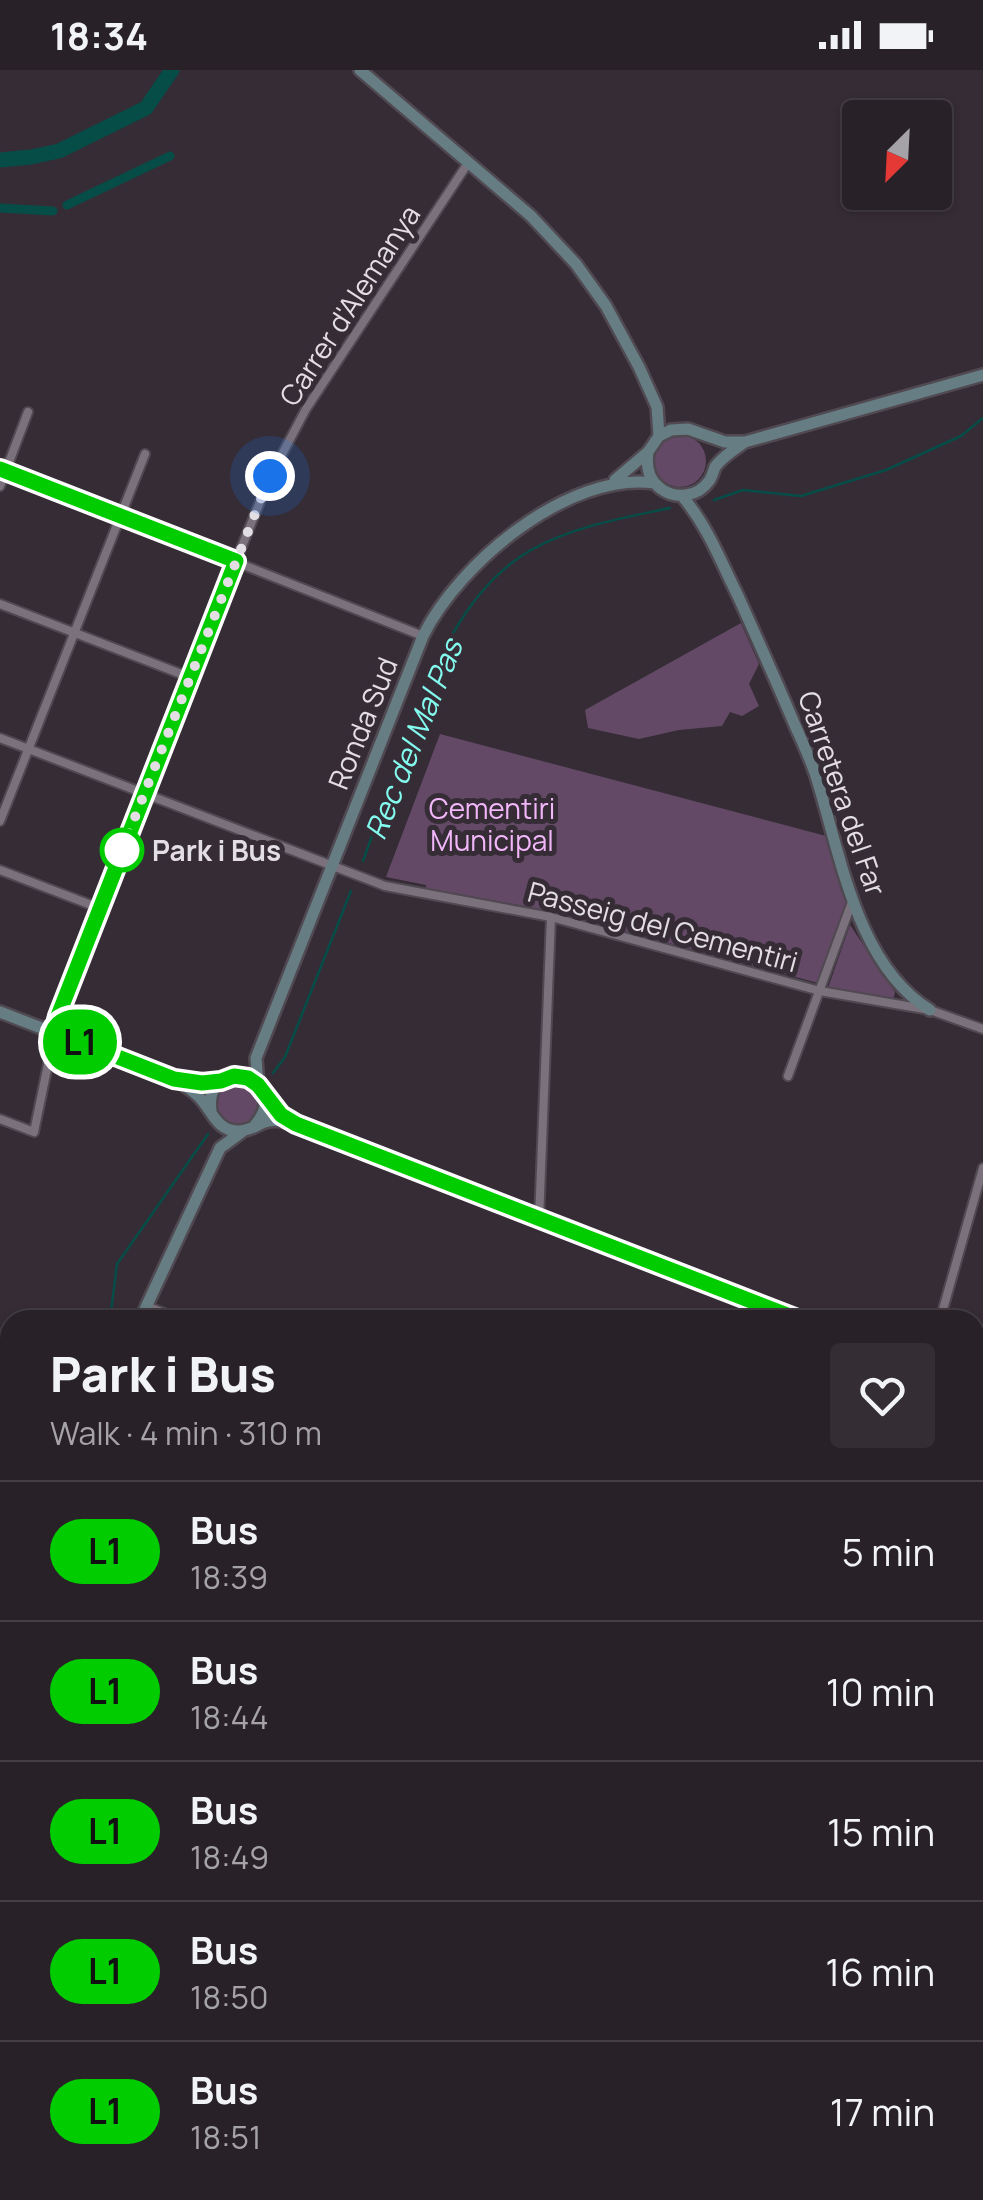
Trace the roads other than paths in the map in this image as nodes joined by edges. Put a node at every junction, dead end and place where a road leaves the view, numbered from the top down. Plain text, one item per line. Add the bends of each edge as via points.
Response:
1 (360, 70) edge
2 (468, 163) junction
3 (983, 375) edge
4 (657, 407) junction
5 (28, 412) dead end
6 (685, 428) junction
7 (659, 436) junction
8 (702, 436) junction
9 (745, 442) junction
10 (648, 452) junction
11 (145, 454) dead end
12 (714, 468) junction
13 (3, 470) edge
14 (655, 483) junction
15 (610, 484) junction
16 (0, 486) edge
17 (704, 487) junction
18 (682, 496) junction
19 (120, 517) junction
20 (704, 525) junction
21 (236, 561) junction
22 (0, 604) edge
23 (74, 633) junction
24 (423, 636) junction
25 (189, 677) junction
26 (0, 738) edge
27 (29, 750) junction
28 (144, 794) junction
29 (0, 820) edge
30 (332, 866) junction
31 (0, 870) edge
32 (853, 898) junction
33 (100, 908) junction
34 (551, 916) junction
35 (903, 988) junction
36 (820, 992) junction
37 (890, 1004) junction
38 (930, 1010) junction
39 (0, 1012) edge
40 (983, 1029) edge
41 (54, 1032) junction
42 (256, 1058) junction
43 (234, 1076) junction
44 (788, 1076) dead end
45 (174, 1079) junction
46 (221, 1081) junction
47 (261, 1090) junction
48 (214, 1116) junction
49 (0, 1119) edge
50 (296, 1124) junction
51 (249, 1128) junction
52 (220, 1148) junction
53 (983, 1168) edge
54 (538, 1220) junction
55 (146, 1306) junction
56 (144, 1310) edge
57 (157, 1310) edge
58 (774, 1310) edge
59 (943, 1310) edge

1 - 2 main road
2 - 4 main road via 531,216 585,275
2 - 21 street, Carrer d'Alemanya via 299,421
3 - 9 main road
4 - 6 main road
4 - 7 main road
5 - 13 street
6 - 7 main road
6 - 8 main road
7 - 10 main road, Ronda Sud
8 - 9 main road
8 - 12 main road via 712,448
9 - 12 main road
10 - 14 main road
10 - 15 main road, Ronda Sud
11 - 19 street
12 - 17 main road
13 - 16 street
13 - 19 street
14 - 15 main road, Ronda Sud
14 - 18 main road, Ronda Sud
15 - 24 main road, Ronda Sud via 548,510 510,535 454,588
17 - 18 main road
17 - 20 main road, Carretera del Far
18 - 20 main road, Carretera del Far
19 - 21 street
19 - 23 street
20 - 32 main road, Carretera del Far via 813,768
21 - 24 street
21 - 25 street, Carrer d'Alemanya
22 - 23 street
23 - 25 street
23 - 27 street
24 - 30 main road, Ronda Sud
25 - 28 street, Carrer d'Alemanya
26 - 27 street, Passeig del Cementiri
27 - 28 street, Passeig del Cementiri
27 - 29 street
28 - 30 street, Passeig del Cementiri
28 - 33 street, Carrer d'Alemanya
30 - 34 street, Passeig del Cementiri via 385,886
30 - 42 main road, Ronda Sud
31 - 33 street
32 - 35 main road, Carretera del Far via 869,940
32 - 36 street
33 - 41 street, Carrer d'Alemanya
34 - 36 street, Passeig del Cementiri
34 - 54 street
35 - 37 street
35 - 38 main road, Carretera del Far
36 - 37 street, Passeig del Cementiri
36 - 44 street
37 - 38 street, Passeig del Cementiri
38 - 40 street, Passeig del Cementiri
39 - 41 main road
41 - 45 main road
41 - 49 street, Carrer d'Alemanya via 34,1132
42 - 43 main road, Ronda Sud
42 - 47 main road, Ronda Sud
43 - 46 main road
43 - 47 main road
45 - 46 main road
45 - 48 main road
46 - 48 main road via 210,1099
47 - 50 main road
47 - 51 main road via 264,1113
48 - 51 main road via 228,1130
48 - 52 main road
50 - 51 main road via 269,1119
50 - 54 main road
51 - 52 main road
52 - 55 main road
53 - 59 street
54 - 58 main road
55 - 56 main road
55 - 57 street

